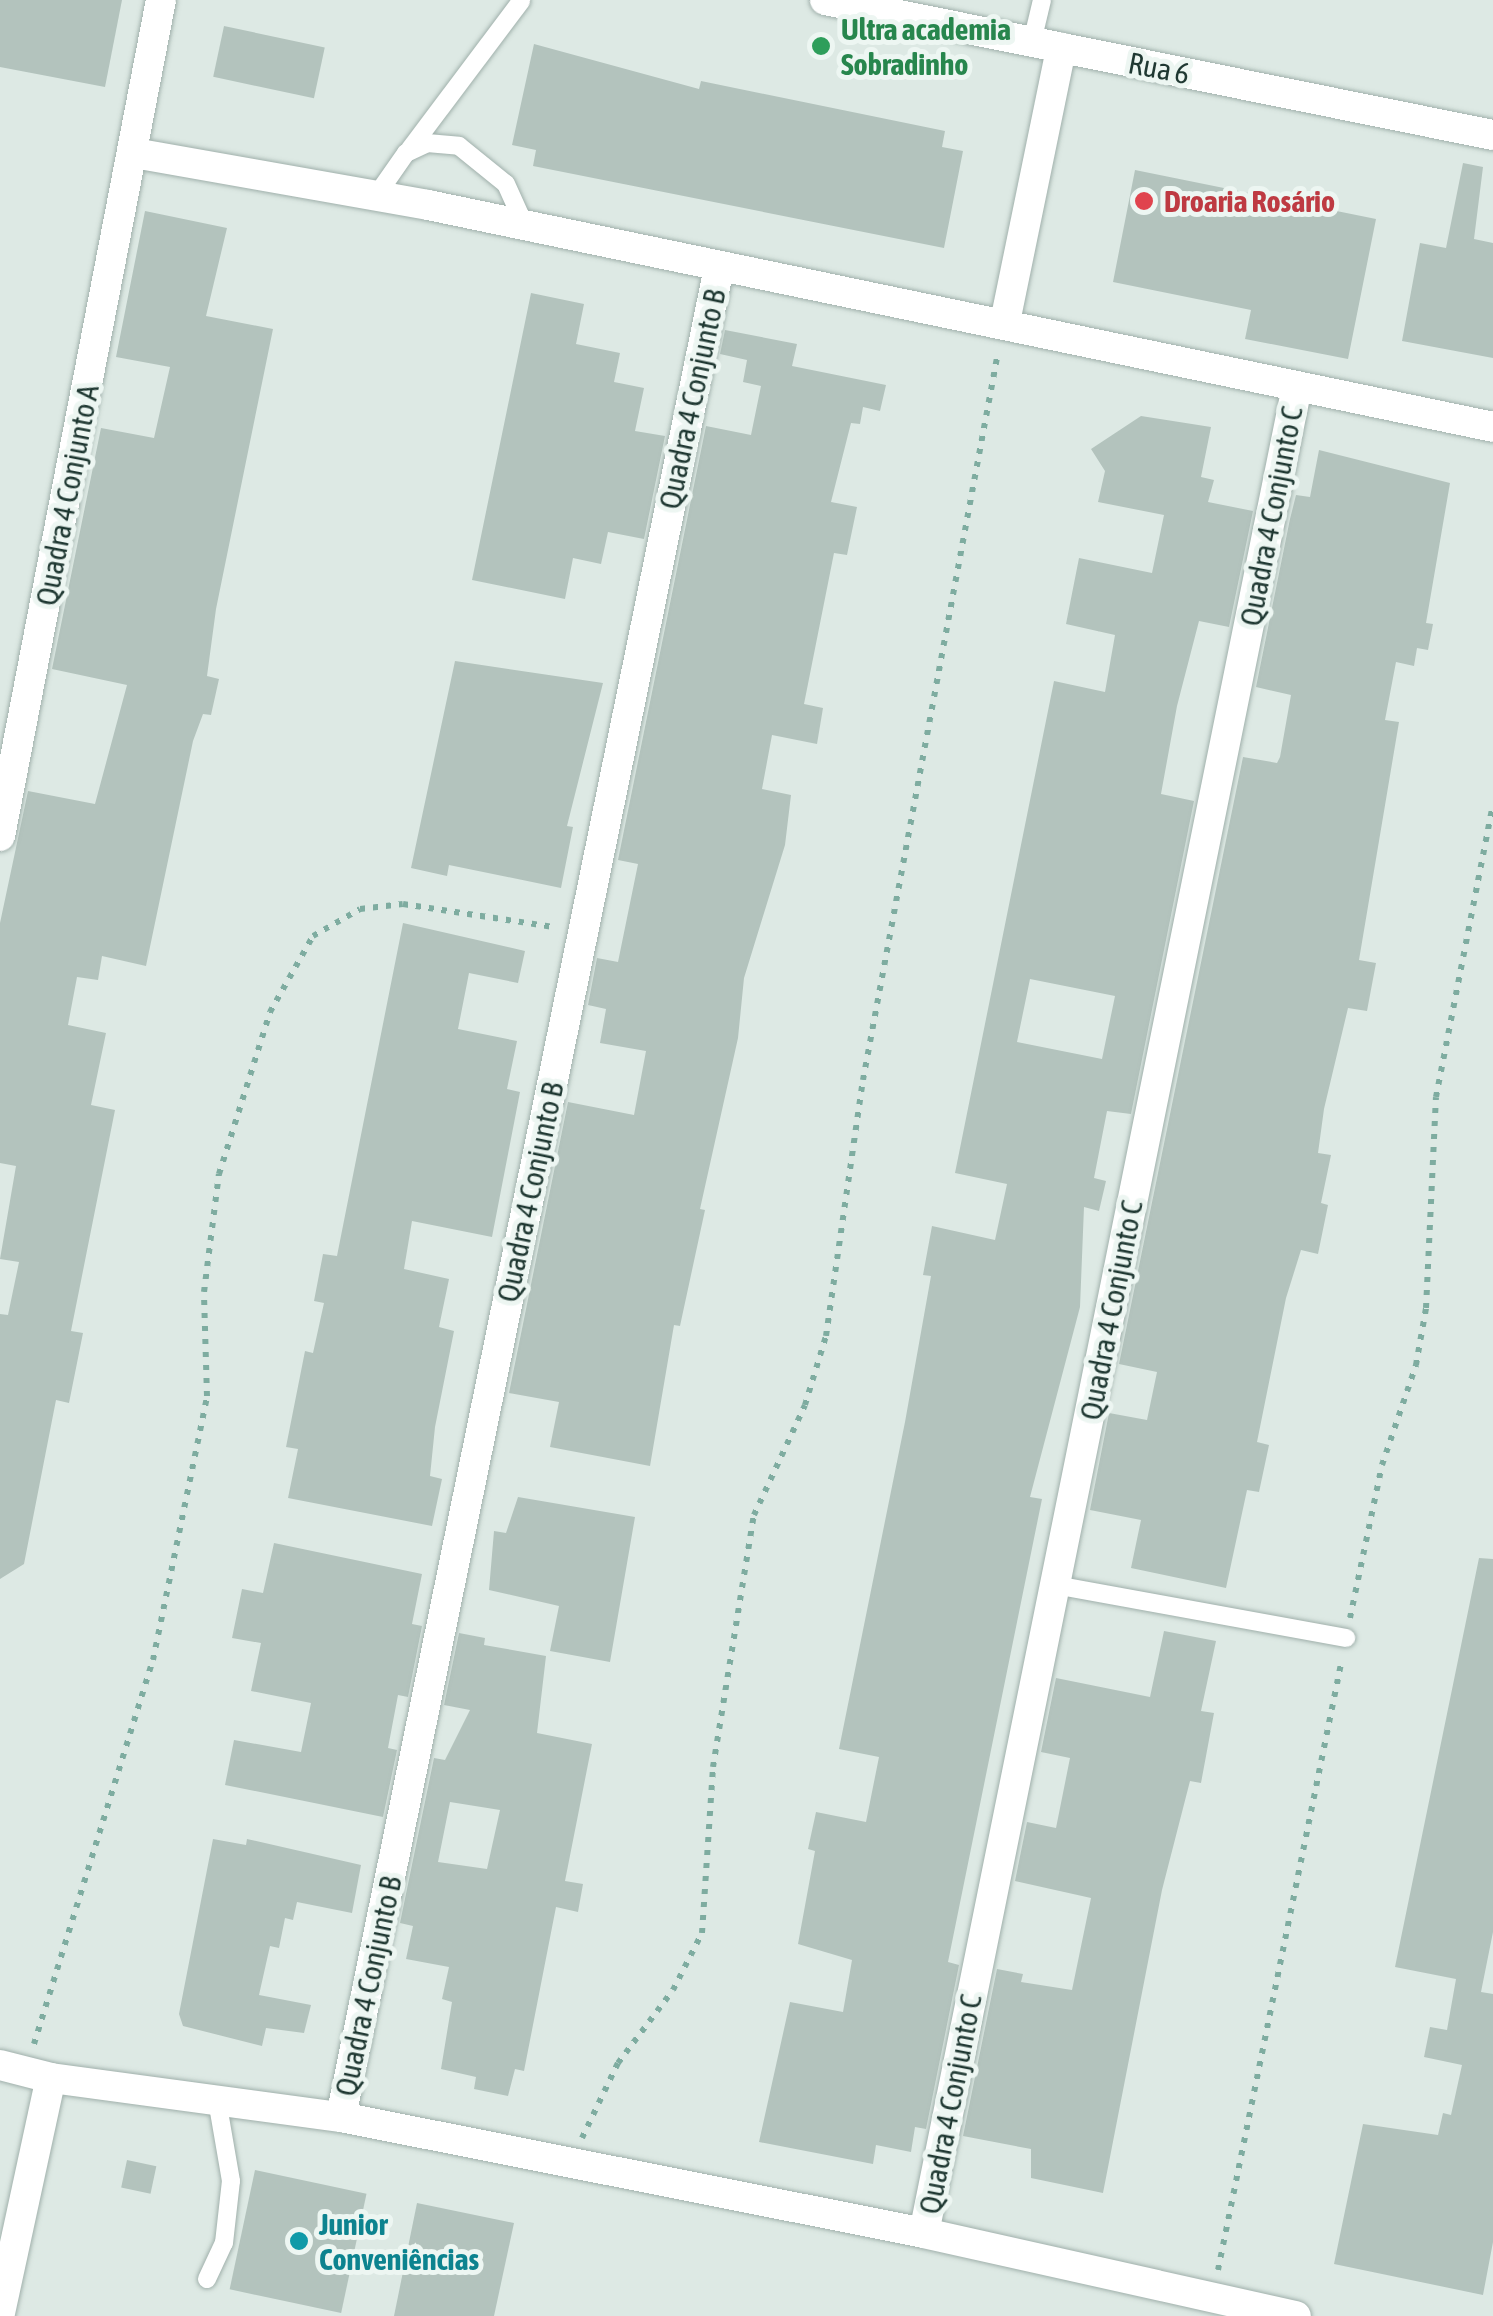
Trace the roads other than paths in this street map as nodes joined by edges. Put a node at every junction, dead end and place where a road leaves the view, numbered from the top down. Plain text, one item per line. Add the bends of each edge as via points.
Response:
1 (161, 0) edge
2 (825, 0) edge
3 (1042, 0) edge
4 (521, 1) edge
5 (1047, 45) junction
6 (1493, 135) edge
7 (134, 153) junction
8 (406, 153) junction
9 (376, 196) junction
10 (525, 226) junction
11 (719, 267) junction
12 (1005, 322) junction
13 (1297, 387) junction
14 (1493, 427) edge
15 (0, 836) edge
16 (1056, 1585) junction
17 (1346, 1638) road end
18 (26, 2071) edge
19 (217, 2100) junction
20 (341, 2117) junction
21 (924, 2233) junction
22 (206, 2279) dead end
23 (1210, 2308) edge
24 (0, 2313) edge
25 (1296, 2316) edge

1 - 7 street, Quadra 4 Conjunto A
2 - 5 street, Rua 6
3 - 5 lane
4 - 8 lane
5 - 6 street, Rua 6
5 - 12 street
7 - 9 street
7 - 15 street, Quadra 4 Conjunto A
8 - 9 lane
8 - 10 lane via 427,143 459,146 506,184
9 - 10 street
10 - 11 street
11 - 12 street
11 - 20 street, Quadra 4 Conjunto B
12 - 13 street
13 - 14 street
13 - 16 street, Quadra 4 Conjunto C
16 - 17 lane
16 - 21 street, Quadra 4 Conjunto C
18 - 19 street
18 - 24 street
19 - 20 street
19 - 22 lane via 231,2180 224,2243
20 - 21 street
21 - 23 street
23 - 25 street

